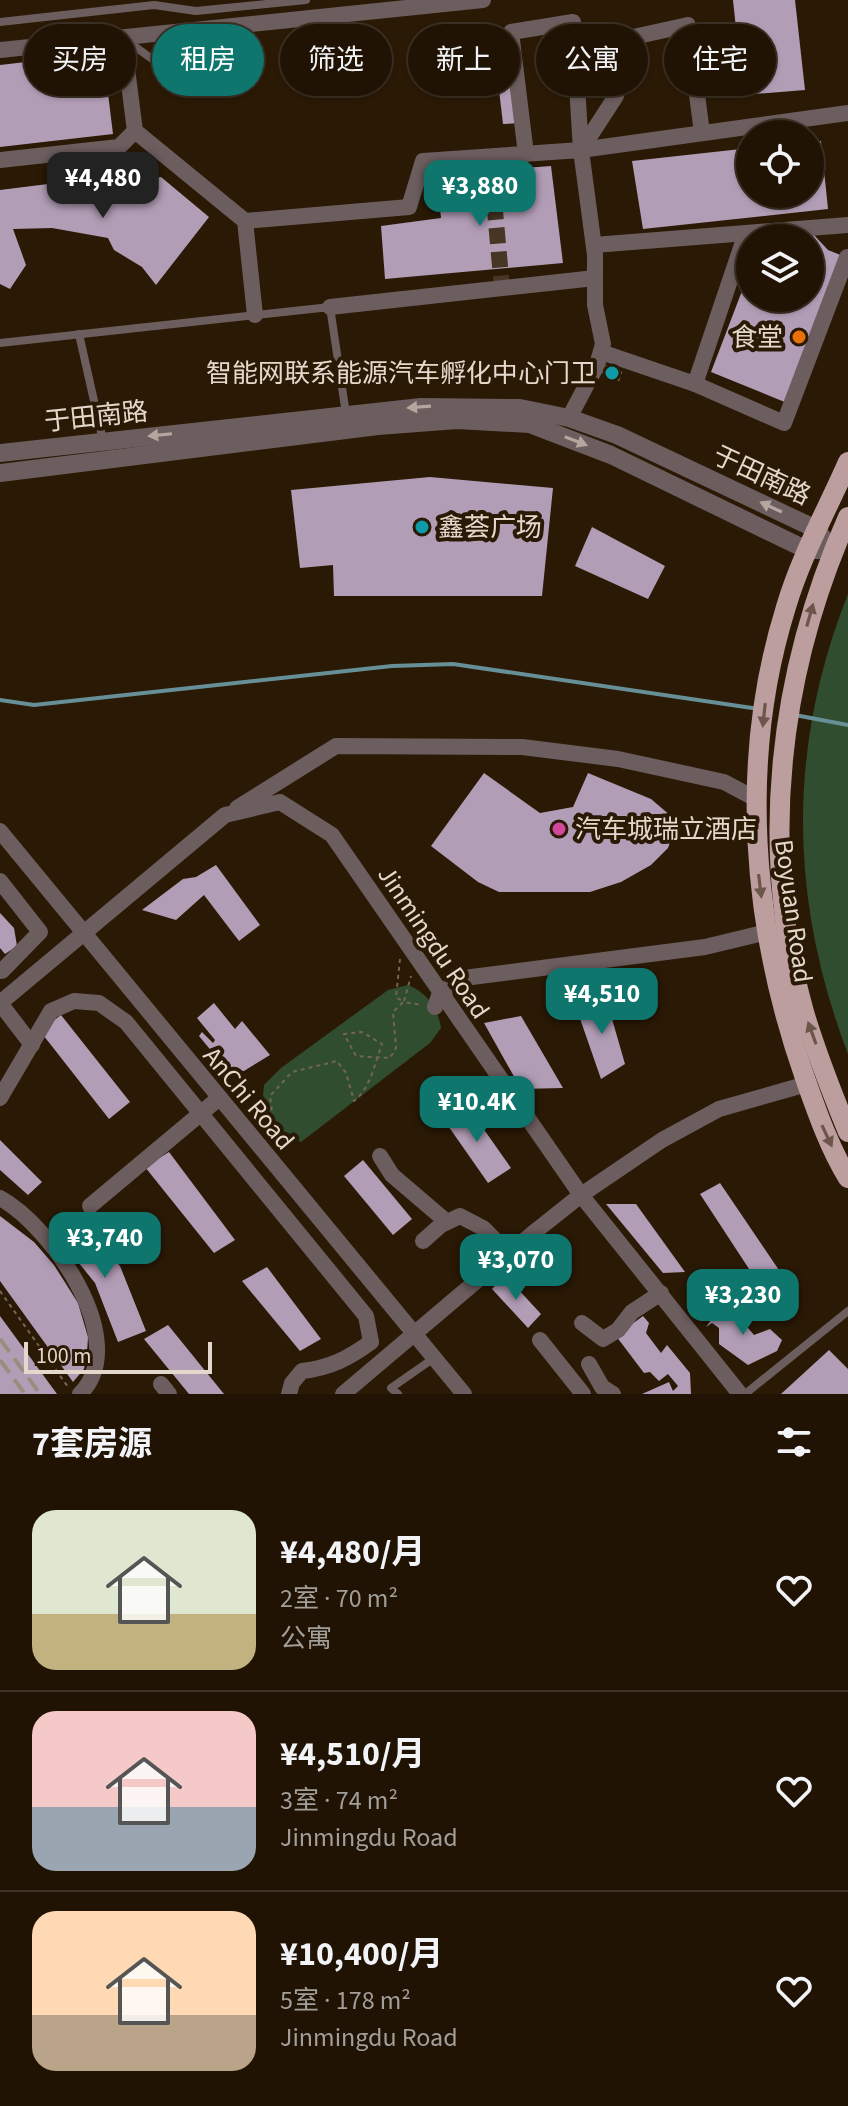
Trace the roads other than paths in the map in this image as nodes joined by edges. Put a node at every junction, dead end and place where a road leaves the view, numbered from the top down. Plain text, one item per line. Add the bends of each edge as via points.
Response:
1 (306, 0) edge
2 (483, 0) edge
3 (0, 22) edge
4 (136, 36) edge
5 (24, 47) edge
6 (0, 50) edge
7 (131, 96) edge
8 (848, 113) edge
9 (135, 131) junction
10 (702, 133) junction
11 (581, 150) junction
12 (526, 154) junction
13 (0, 160) edge
14 (245, 221) junction
15 (848, 225) edge
16 (824, 227) edge
17 (736, 234) edge
18 (594, 245) junction
19 (847, 257) edge
20 (736, 263) edge
21 (595, 278) junction
22 (330, 307) junction
23 (255, 315) junction
24 (79, 334) junction
25 (0, 343) edge
26 (601, 352) junction
27 (695, 384) junction
28 (346, 415) junction
29 (569, 418) junction
30 (281, 430) junction
31 (103, 441) junction
32 (0, 453) edge
33 (848, 462) edge
34 (0, 473) edge
35 (848, 517) edge
36 (816, 529) junction
37 (807, 550) junction
38 (840, 554) edge
39 (756, 799) junction
40 (225, 815) junction
41 (0, 831) edge
42 (0, 881) edge
43 (767, 932) junction
44 (84, 936) junction
45 (1, 971) edge
46 (437, 1000) junction
47 (0, 1003) edge
48 (32, 1045) junction
49 (807, 1084) junction
50 (0, 1098) edge
51 (218, 1099) junction
52 (200, 1114) junction
53 (848, 1132) edge
54 (380, 1156) dead end
55 (848, 1178) edge
56 (581, 1195) junction
57 (0, 1198) edge
58 (90, 1206) road end
59 (447, 1222) junction
60 (423, 1241) dead end
61 (509, 1254) junction
62 (661, 1293) junction
63 (848, 1311) edge
64 (582, 1323) dead end
65 (417, 1335) junction
66 (540, 1340) dead end
67 (435, 1357) junction
68 (589, 1364) dead end
69 (80, 1394) edge
70 (289, 1394) edge
71 (343, 1394) edge
72 (398, 1394) edge
73 (464, 1394) edge
74 (583, 1394) edge
75 (613, 1394) edge
76 (742, 1394) edge

1 - 3 lane via 196,11 154,5
2 - 4 street
5 - 6 street
7 - 9 street
8 - 10 street
9 - 13 street via 119,147
9 - 14 street
10 - 11 street
10 - 11 street via 688,25 615,41 616,96
11 - 12 street
11 - 12 street via 573,22 511,32
11 - 18 street
12 - 14 street via 423,161 409,207
14 - 23 street
15 - 16 street
17 - 18 street
18 - 21 street
19 - 27 street via 784,423
20 - 27 street
21 - 22 street
21 - 26 street
22 - 23 lane
22 - 28 lane
23 - 24 lane
24 - 25 lane
24 - 31 lane
26 - 27 street
26 - 29 street
29 -> 28 street, 于田南路 via 473,405
28 - 30 street, 于田南路
36 -> 29 street, 于田南路 via 617,435
30 -> 31 street, 于田南路
30 - 34 street, 于田南路
30 -> 37 street, 于田南路 via 457,420 530,424 611,455
31 - 32 street, 于田南路
33 - 36 main road, Boyuan Road
35 - 38 main road, Boyuan Road
36 - 37 main road, Boyuan Road
36 - 38 street, 于田南路
37 - 38 street, 于田南路
37 -> 39 main road, Boyuan Road via 785,607 767,679
53 -> 38 main road, Boyuan Road via 805,1013 785,916 780,829 794,681 815,595
39 - 40 street via 724,782 536,748 336,746
39 -> 43 main road, Boyuan Road via 757,862
40 - 44 street, Jinmingdu Road
40 - 46 street, Jinmingdu Road via 280,802 332,835 412,953
41 - 44 street, AnChi Road
42 - 45 street via 40,932
43 - 46 street via 705,947 464,978
43 - 49 main road, Boyuan Road
44 - 47 street, Jinmingdu Road
44 - 51 street, AnChi Road
46 - 56 street, Jinmingdu Road
47 - 48 street
48 - 50 street
48 - 52 street via 51,1011 74,1001 99,1003 126,1022
49 -> 55 main road, Boyuan Road
49 - 56 street via 719,1109
51 - 52 street
51 - 65 street, AnChi Road
52 - 58 street
52 - 70 street via 366,1316 371,1342 348,1359 302,1371
54 - 59 street via 392,1175
56 - 61 street
56 - 62 street, Jinmingdu Road
57 - 69 street via 50,1240 73,1271 96,1336 94,1366
59 - 60 street
59 - 61 street via 460,1216 483,1228
61 - 65 street
62 - 64 street via 603,1339
62 - 76 street, Jinmingdu Road
63 - 76 lane
65 - 67 street, AnChi Road
65 - 71 street
66 - 74 street
67 - 72 lane via 391,1388
67 - 73 street, AnChi Road
68 - 75 street via 602,1387

